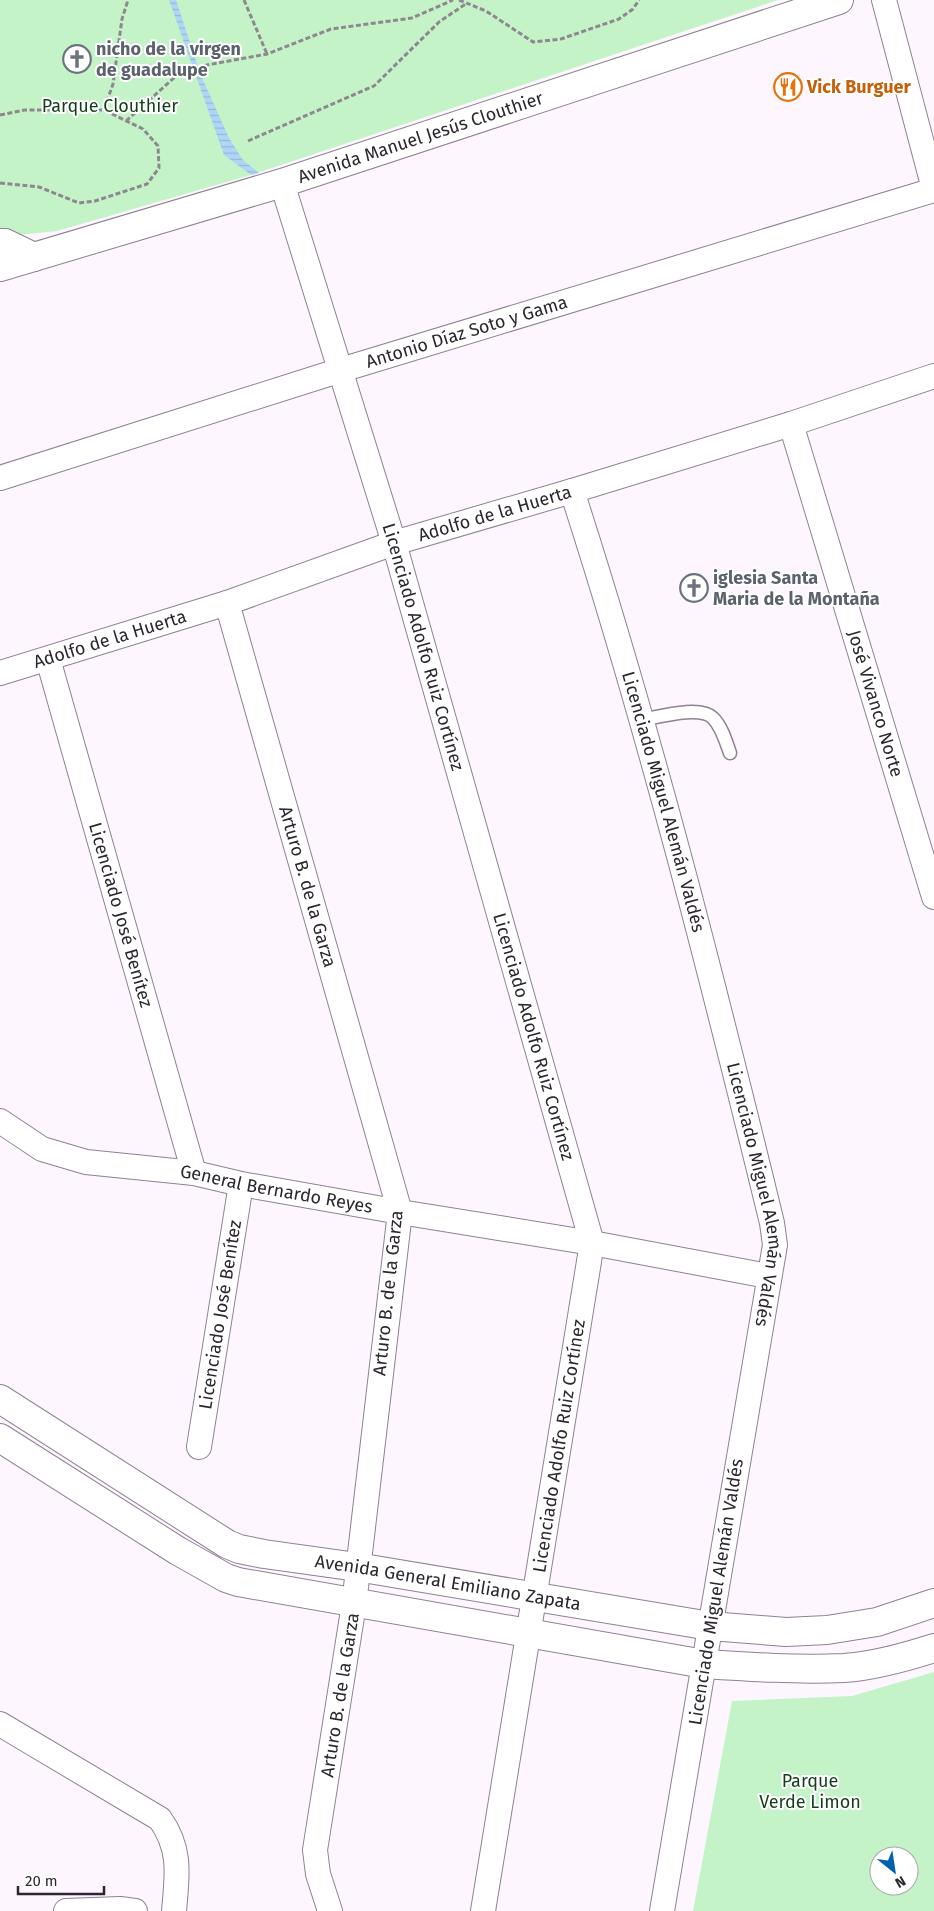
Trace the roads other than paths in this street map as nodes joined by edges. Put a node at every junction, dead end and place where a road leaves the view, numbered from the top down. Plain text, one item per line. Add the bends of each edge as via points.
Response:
1 (839, 0) edge
2 (884, 0) edge
3 (282, 183) junction
4 (934, 190) edge
5 (0, 243) edge
6 (34, 256) junction
7 (0, 267) edge
8 (341, 370) junction
9 (934, 376) edge
10 (791, 424) junction
11 (0, 478) edge
12 (572, 491) junction
13 (394, 543) junction
14 (227, 603) junction
15 (48, 659) junction
16 (0, 673) edge
17 (641, 720) junction
18 (730, 753) dead end
19 (934, 897) edge
20 (0, 1121) edge
21 (194, 1173) junction
22 (242, 1184) junction
23 (400, 1212) junction
24 (592, 1243) junction
25 (768, 1276) junction
26 (0, 1399) edge
27 (0, 1438) edge
28 (199, 1447) dead end
29 (357, 1567) junction
30 (534, 1595) junction
31 (934, 1603) edge
32 (354, 1604) junction
33 (710, 1626) junction
34 (529, 1634) junction
35 (934, 1648) edge
36 (704, 1664) junction
37 (0, 1724) edge
38 (66, 1911) edge
39 (135, 1911) edge
40 (174, 1911) edge
41 (330, 1911) edge
42 (483, 1911) edge
43 (662, 1911) edge

1 - 3 street, Avenida Manuel Jesús Clouthier
2 - 4 street
3 - 6 street, Avenida Manuel Jesús Clouthier
3 - 8 street, Licenciado Adolfo Ruiz Cortínez
4 - 8 street, Antonio Díaz Soto y Gama
5 - 6 street
6 - 7 street, Avenida Manuel Jesús Clouthier
8 - 11 street, Antonio Díaz Soto y Gama
8 - 13 street, Licenciado Adolfo Ruiz Cortínez
9 - 10 street, Adolfo de la Huerta
10 - 12 street, Adolfo de la Huerta
10 - 19 street, José Vivanco Norte
12 - 13 street, Adolfo de la Huerta
12 - 17 street, Licenciado Miguel Alemán Valdés
13 - 14 street, Adolfo de la Huerta
13 - 24 street, Licenciado Adolfo Ruiz Cortínez
14 - 15 street, Adolfo de la Huerta
14 - 23 street, Arturo B. de la Garza
15 - 16 street, Adolfo de la Huerta
15 - 21 street, Licenciado José Benítez
17 - 18 lane via 703,712 717,722
17 - 25 street, Licenciado Miguel Alemán Valdés via 708,962 772,1223 775,1245
20 - 21 street, General Bernardo Reyes via 42,1149 86,1162
21 - 22 street, General Bernardo Reyes
22 - 23 street, General Bernardo Reyes
22 - 28 street, Licenciado José Benítez
23 - 24 street, General Bernardo Reyes
23 - 29 street, Arturo B. de la Garza
24 - 25 street, General Bernardo Reyes
24 - 30 street, Licenciado Adolfo Ruiz Cortínez
25 - 33 street, Licenciado Miguel Alemán Valdés
26 - 29 street, Avenida General Emiliano Zapata via 238,1549
27 - 32 street, Avenida General Emiliano Zapata via 226,1578
29 - 30 street, Avenida General Emiliano Zapata
29 - 32 street, Arturo B. de la Garza
30 - 33 street, Avenida General Emiliano Zapata
30 - 34 street, Licenciado Adolfo Ruiz Cortínez
31 - 33 street, Avenida General Emiliano Zapata via 877,1622 828,1630 786,1632
32 - 34 street, Avenida General Emiliano Zapata
32 - 41 street, Arturo B. de la Garza via 315,1850 318,1874
33 - 36 street, Licenciado Miguel Alemán Valdés
34 - 36 street, Avenida General Emiliano Zapata
34 - 42 street, Licenciado Adolfo Ruiz Cortínez
35 - 36 street, Avenida General Emiliano Zapata via 907,1657 845,1668
36 - 43 street, Licenciado Miguel Alemán Valdés
37 - 40 street via 160,1819 172,1841 178,1866
38 - 39 street

